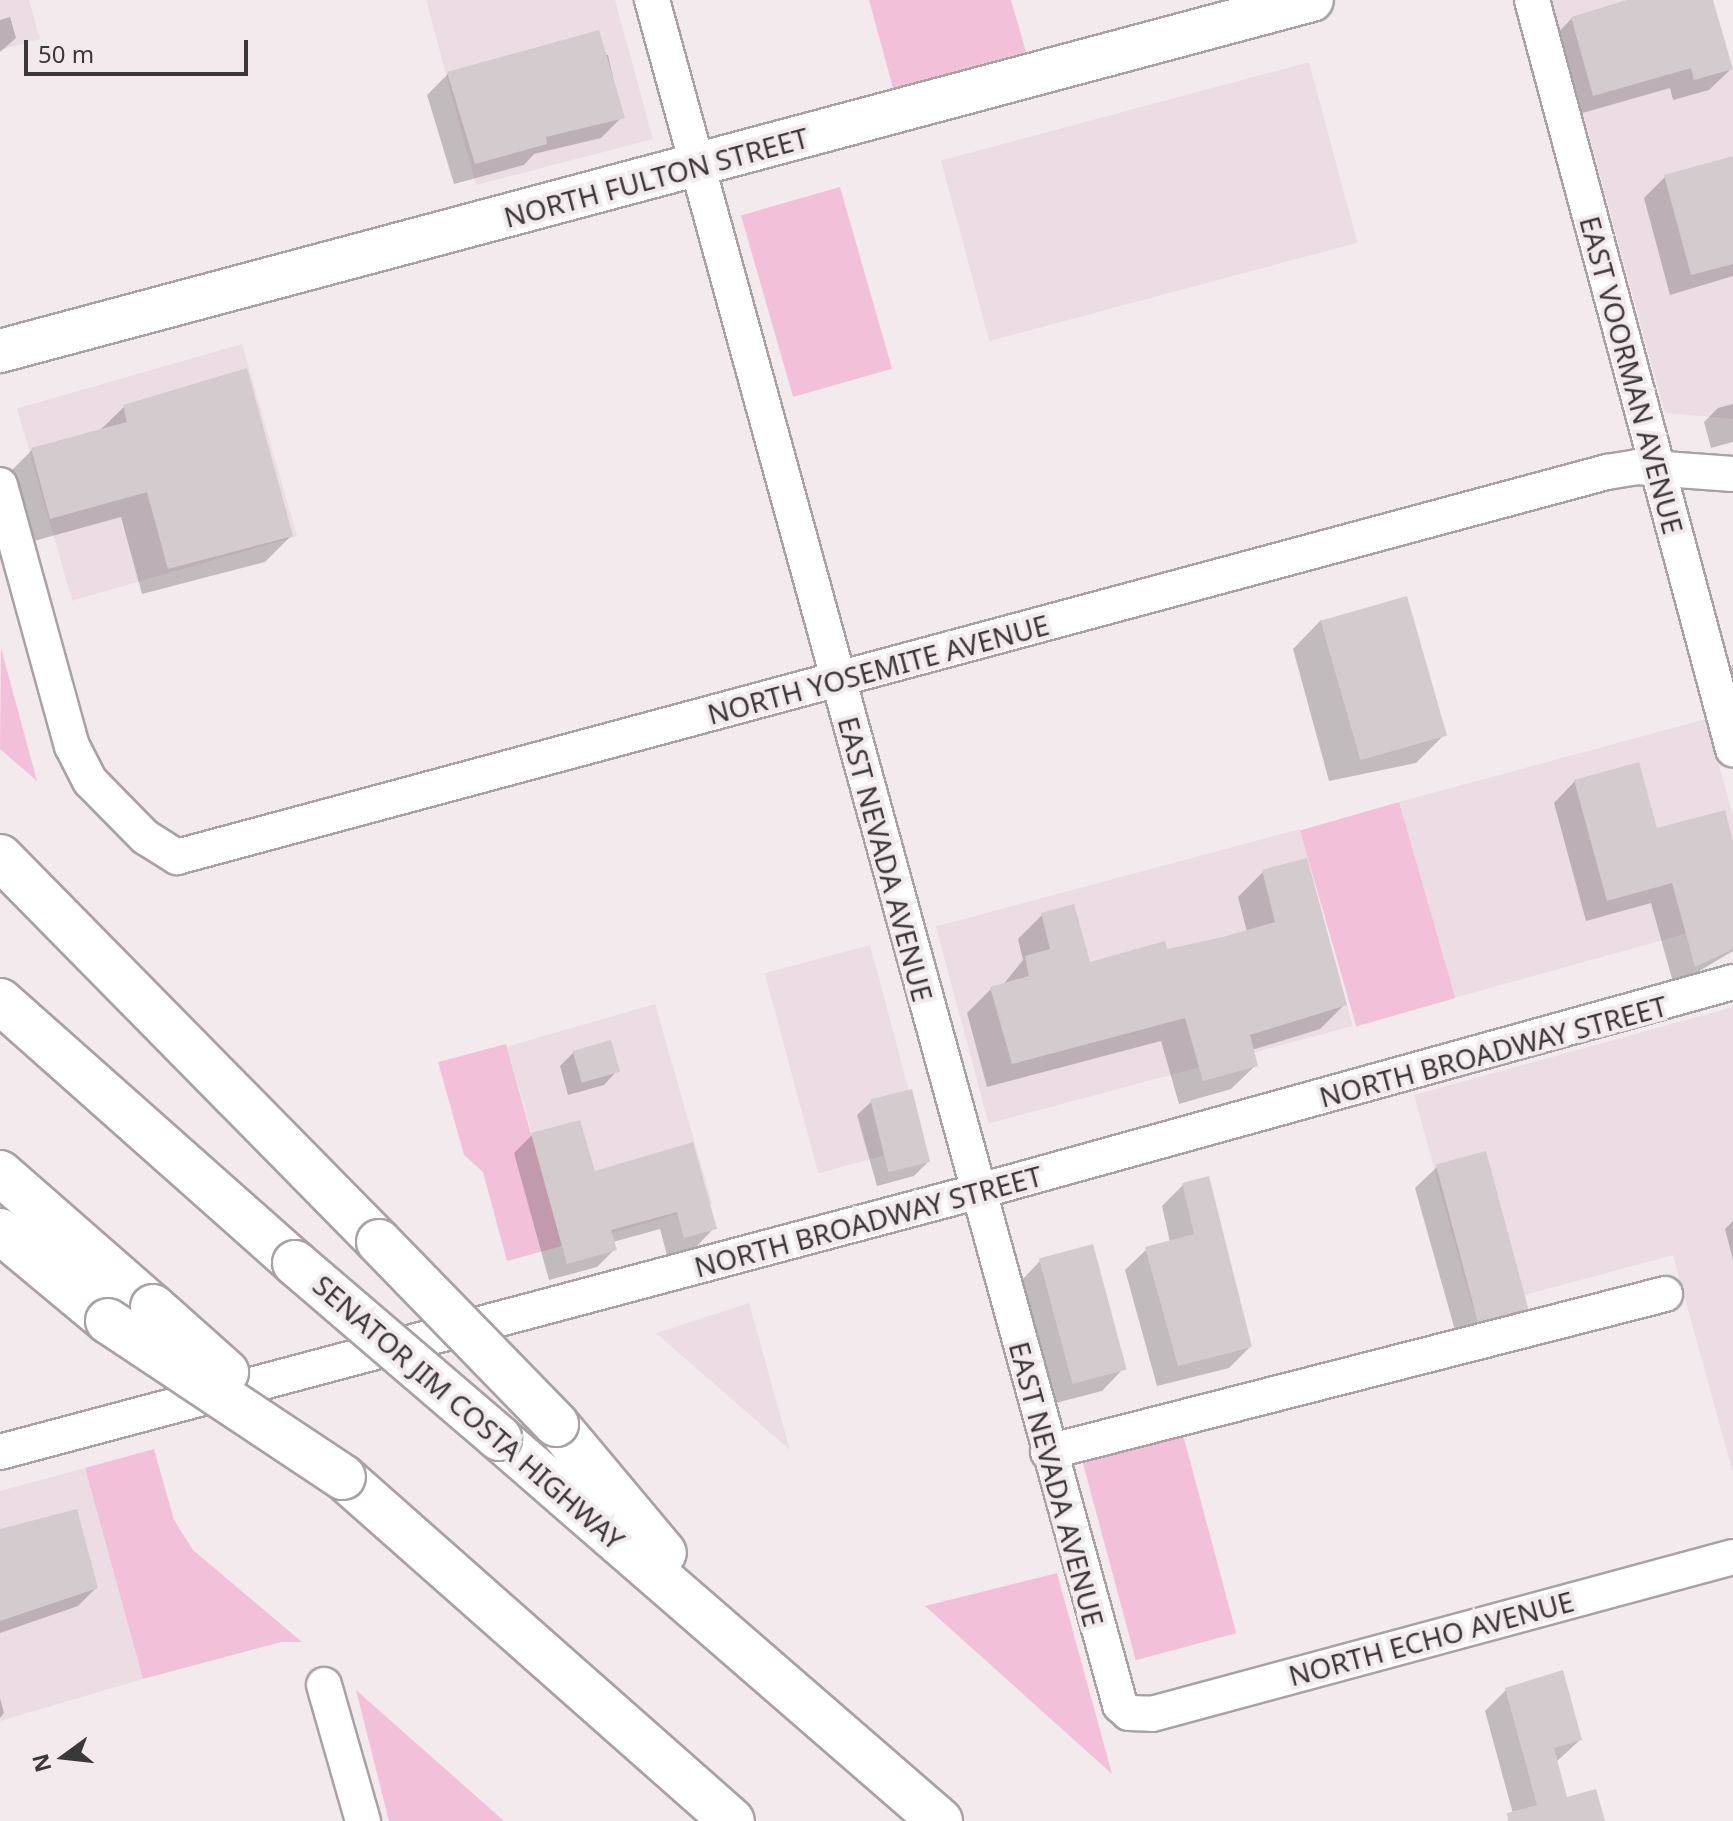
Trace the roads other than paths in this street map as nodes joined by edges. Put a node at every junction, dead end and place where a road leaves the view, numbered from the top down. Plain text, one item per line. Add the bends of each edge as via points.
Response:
1 (652, 0) edge
2 (1312, 0) edge
3 (1532, 0) edge
4 (699, 167) junction
5 (0, 351) edge
6 (1658, 468) junction
7 (1733, 474) edge
8 (0, 485) edge
9 (837, 680) junction
10 (1733, 749) edge
11 (0, 857) edge
12 (1733, 982) edge
13 (0, 1001) edge
14 (0, 1173) edge
15 (976, 1192) junction
16 (0, 1231) edge
17 (1665, 1294) dead end
18 (0, 1452) edge
19 (1048, 1452) junction
20 (343, 1477) junction
21 (1733, 1557) edge
22 (751, 1656) junction
23 (324, 1685) dead end
24 (1129, 1713) joint
25 (363, 1821) edge
26 (732, 1821) edge
27 (940, 1821) edge

1 - 4 street, EAST NEVADA AVENUE
2 - 4 main road, NORTH FULTON STREET
3 - 6 street, EAST VOORMAN AVENUE
4 - 5 main road, NORTH FULTON STREET
4 - 9 street, EAST NEVADA AVENUE
6 - 7 street, NORTH YOSEMITE AVENUE
6 - 9 street, NORTH YOSEMITE AVENUE via 1607,472
6 - 10 street, EAST VOORMAN AVENUE
8 - 9 street, NORTH YOSEMITE AVENUE via 72,746 90,781 145,837 177,857
9 - 15 street, EAST NEVADA AVENUE
11 - 22 highway, bridge via 556,1424
12 - 15 street, NORTH BROADWAY STREET
13 - 22 highway, SENATOR JIM COSTA HIGHWAY, bridge
14 - 20 highway, bridge
15 - 18 street, NORTH BROADWAY STREET
15 - 19 street, EAST NEVADA AVENUE
16 - 20 highway, bridge via 108,1321
17 - 19 street
19 - 24 street, EAST NEVADA AVENUE via 1115,1694
20 - 26 highway
21 - 24 street, NORTH ECHO AVENUE via 1152,1714
22 - 27 highway, SENATOR JIM COSTA HIGHWAY
23 - 25 street

